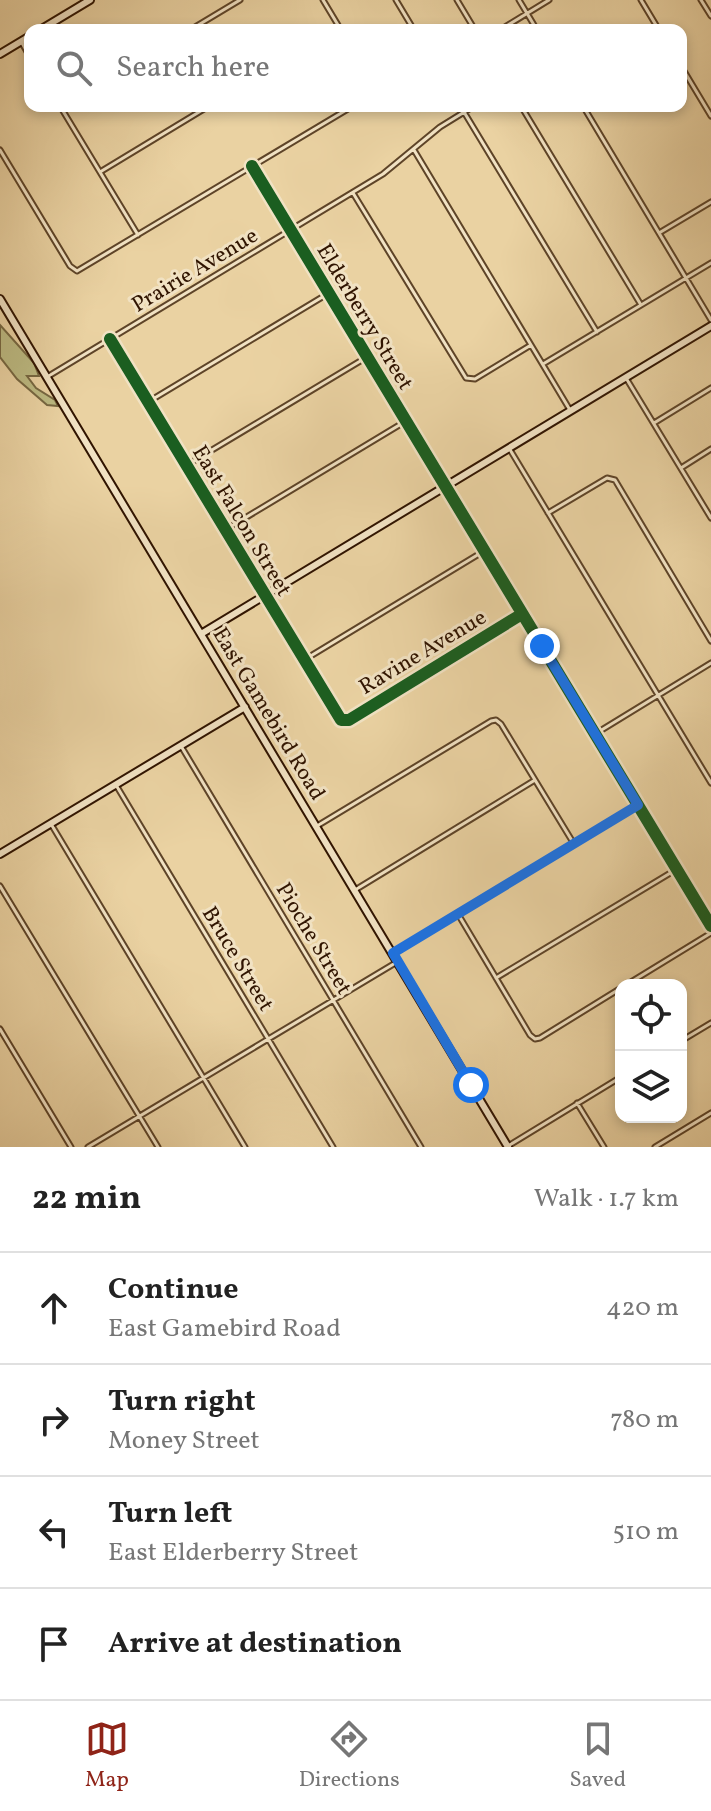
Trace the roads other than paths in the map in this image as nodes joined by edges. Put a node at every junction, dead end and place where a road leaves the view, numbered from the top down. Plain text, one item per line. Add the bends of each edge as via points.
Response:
1 (240, 0) edge
2 (323, 0) edge
3 (396, 0) edge
4 (457, 0) edge
5 (519, 0) edge
6 (549, 0) edge
7 (641, 0) edge
8 (701, 0) edge
9 (84, 1) edge
10 (527, 14) junction
11 (711, 16) edge
12 (49, 24) edge
13 (200, 24) edge
14 (338, 24) edge
15 (410, 24) edge
16 (471, 24) edge
17 (510, 24) edge
18 (533, 24) edge
19 (655, 24) edge
20 (24, 40) edge
21 (21, 42) junction
22 (24, 47) edge
23 (0, 54) edge
24 (687, 76) edge
25 (65, 112) edge
26 (199, 112) edge
27 (343, 112) edge
28 (464, 112) joint
29 (525, 112) edge
30 (587, 112) edge
31 (711, 116) edge
32 (0, 150) edge
33 (414, 150) junction
34 (252, 166) junction
35 (100, 172) junction
36 (353, 192) junction
37 (711, 202) edge
38 (290, 230) junction
39 (659, 233) junction
40 (138, 235) junction
41 (711, 263) edge
42 (686, 278) junction
43 (329, 293) junction
44 (0, 299) edge
45 (641, 305) junction
46 (711, 323) edge
47 (597, 332) junction
48 (110, 339) junction
49 (531, 345) junction
50 (367, 357) junction
51 (543, 364) junction
52 (47, 377) junction
53 (626, 377) junction
54 (711, 388) edge
55 (148, 402) junction
56 (570, 411) junction
57 (406, 421) junction
58 (654, 423) junction
59 (509, 448) junction
60 (711, 449) edge
61 (187, 465) junction
62 (681, 468) junction
63 (445, 486) junction
64 (548, 513) junction
65 (711, 518) edge
66 (225, 530) junction
67 (484, 551) junction
68 (265, 595) junction
69 (522, 614) junction
70 (201, 634) junction
71 (711, 641) edge
72 (304, 660) junction
73 (711, 663) edge
74 (658, 696) junction
75 (245, 707) junction
76 (343, 721) joint
77 (595, 734) junction
78 (181, 746) junction
79 (535, 780) junction
80 (711, 783) edge
81 (116, 785) junction
82 (638, 805) junction
83 (51, 824) junction
84 (317, 826) junction
85 (574, 844) junction
86 (0, 854) edge
87 (677, 869) junction
88 (0, 886) edge
89 (355, 890) junction
90 (458, 914) junction
91 (711, 926) edge
92 (711, 933) edge
93 (393, 953) junction
94 (397, 961) junction
95 (496, 978) junction
96 (635, 979) edge
97 (615, 991) edge
98 (333, 1000) junction
99 (711, 1023) edge
100 (0, 1029) edge
101 (687, 1037) edge
102 (268, 1038) junction
103 (203, 1077) junction
104 (615, 1081) edge
105 (577, 1103) junction
106 (711, 1113) edge
107 (139, 1116) junction
108 (508, 1146) edge
109 (71, 1147) edge
110 (88, 1147) edge
111 (158, 1147) edge
112 (245, 1147) edge
113 (333, 1147) edge
114 (421, 1147) edge
115 (604, 1147) edge
116 (655, 1147) edge

1 - 13 street
2 - 14 street
3 - 15 street
4 - 16 street
5 - 10 street
6 - 10 street
7 - 19 street
8 - 11 street
9 - 12 main road
10 - 17 street
10 - 18 street
20 - 21 main road
21 - 22 street
21 - 23 main road
24 - 31 street
25 - 35 street
26 - 35 street
27 - 34 street
28 - 33 street, Prairie Avenue
28 - 47 street
29 - 45 street
30 - 39 street
32 - 40 street via 75,270
33 - 36 street, Prairie Avenue
33 - 49 street
34 - 38 street, Elderberry Street
34 - 40 street
35 - 40 street
36 - 38 street, Prairie Avenue
36 - 49 street via 463,376 479,377
37 - 39 street
38 - 43 street, Elderberry Street
38 - 48 street, Prairie Avenue
39 - 42 street
41 - 42 street
42 - 45 street
42 - 46 street
43 - 50 street, Elderberry Street
43 - 55 street
44 - 52 main road, East Gamebird Road
45 - 47 street
46 - 53 main road
47 - 51 street
48 - 52 street, Prairie Avenue
48 - 55 street, East Falcon Street
49 - 51 street
50 - 57 street, Elderberry Street
50 - 61 street
51 - 56 street
52 - 70 main road, East Gamebird Road
53 - 56 main road
53 - 58 street
54 - 58 street
55 - 61 street, East Falcon Street
56 - 59 main road
57 - 63 street, Elderberry Street
57 - 66 street
58 - 62 street
59 - 63 main road
59 - 64 street
60 - 62 street
61 - 66 street, East Falcon Street
62 - 65 street
63 - 67 street, Elderberry Street
63 - 68 main road
64 - 71 street via 599,483 615,480
64 - 74 street
66 - 68 street, East Falcon Street
67 - 69 street, Elderberry Street
67 - 72 street
68 - 70 main road
68 - 72 street, East Falcon Street
69 - 76 street, Ravine Avenue
69 - 77 street, Elderberry Street
70 - 75 main road, East Gamebird Road
72 - 76 street, East Falcon Street
73 - 74 street
74 - 77 street
74 - 80 street
75 - 78 main road
75 - 84 main road, East Gamebird Road
77 - 82 street, Elderberry Street
78 - 81 main road
78 - 98 street, Pioche Street
79 - 84 street via 501,724 491,721
79 - 85 street
79 - 89 street
81 - 83 main road
81 - 102 street, Bruce Street
82 - 85 street
82 - 87 street, Elderberry Street
83 - 86 main road
83 - 103 street
84 - 89 main road, East Gamebird Road
85 - 90 street
87 - 91 street, Elderberry Street
87 - 95 street
88 - 107 street
89 - 93 main road, East Gamebird Road
90 - 93 street
90 - 95 street
92 - 96 street
93 - 94 main road, East Gamebird Road
94 - 98 street
94 - 108 main road, East Gamebird Road
95 - 97 street via 537,1039
98 - 102 street
98 - 114 street, Pioche Street
99 - 101 street
100 - 109 street
102 - 103 street
102 - 113 street, Bruce Street
103 - 107 street
103 - 112 street
104 - 105 street
105 - 108 street
105 - 115 street
106 - 116 street
107 - 110 street
107 - 111 street

